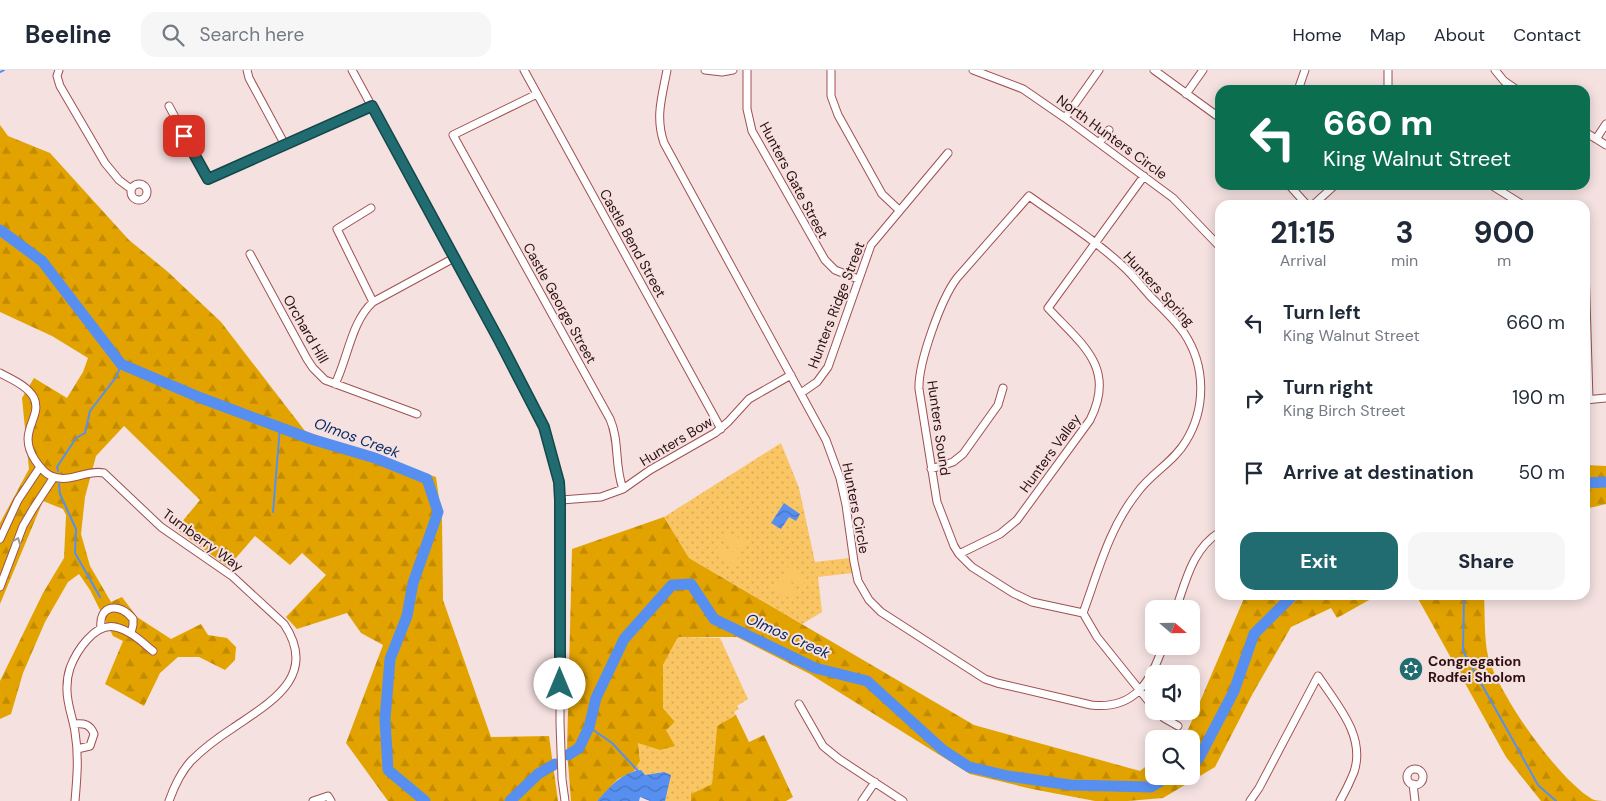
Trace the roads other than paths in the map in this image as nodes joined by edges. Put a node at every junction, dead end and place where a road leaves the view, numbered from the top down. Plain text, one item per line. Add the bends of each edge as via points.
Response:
1 (59, 70) edge
2 (247, 70) edge
3 (352, 70) edge
4 (524, 70) edge
5 (667, 70) edge
6 (705, 70) edge
7 (733, 70) edge
8 (748, 70) edge
9 (831, 70) edge
10 (973, 70) edge
11 (1099, 70) edge
12 (1154, 70) edge
13 (1203, 70) edge
14 (1304, 70) edge
15 (1388, 70) edge
16 (1495, 70) edge
17 (1300, 85) edge
18 (1388, 85) edge
19 (1510, 85) edge
20 (537, 94) junction
21 (1186, 94) junction
22 (168, 106) dead end
23 (372, 106) junction
24 (1215, 114) edge
25 (1065, 118) junction
26 (1606, 124) edge
27 (1109, 130) dead end
28 (1590, 135) edge
29 (1596, 139) junction
30 (1099, 143) junction
31 (285, 144) junction
32 (1606, 145) edge
33 (948, 153) dead end
34 (1144, 176) junction
35 (131, 189) dead end
36 (1294, 190) edge
37 (1330, 190) edge
38 (1499, 190) edge
39 (1029, 196) joint
40 (1302, 200) edge
41 (1318, 200) edge
42 (1515, 200) edge
43 (371, 208) dead end
44 (899, 210) junction
45 (1215, 242) edge
46 (1095, 244) junction
47 (250, 254) dead end
48 (454, 258) junction
49 (858, 279) junction
50 (373, 302) junction
51 (0, 373) edge
52 (791, 375) junction
53 (335, 384) junction
54 (1002, 388) dead end
55 (801, 393) junction
56 (1606, 398) edge
57 (1590, 400) edge
58 (417, 414) dead end
59 (721, 429) junction
60 (40, 467) junction
61 (932, 469) junction
62 (54, 477) junction
63 (623, 489) junction
64 (560, 500) junction
65 (1215, 536) edge
66 (0, 539) edge
67 (959, 554) junction
68 (0, 587) edge
69 (1179, 600) edge
70 (1083, 613) junction
71 (101, 629) junction
72 (131, 633) junction
73 (153, 651) dead end
74 (1160, 655) edge
75 (1139, 690) junction
76 (1145, 697) edge
77 (798, 704) dead end
78 (1168, 720) edge
79 (74, 724) junction
80 (1178, 726) dead end
81 (77, 749) junction
82 (875, 782) junction
83 (1414, 784) dead end
84 (173, 789) junction
85 (330, 798) edge
86 (75, 801) edge
87 (169, 801) edge
88 (175, 801) edge
89 (316, 801) edge
90 (565, 801) edge
91 (862, 801) edge
92 (902, 801) edge
93 (1250, 801) edge
94 (1340, 801) edge
95 (1415, 801) edge

1 - 35 street via 60,86 105,163 118,180
2 - 31 street
3 - 23 street
4 - 20 street, Castle Bend Street
5 - 52 street, Hunters Circle via 658,118 664,143
6 - 7 street
8 - 49 street, Hunters Gate Street via 747,109 752,131 821,255 835,270
9 - 44 street via 830,90 835,109 882,194
10 - 25 street, North Hunters Circle via 1023,89
11 - 25 street
12 - 21 street
13 - 21 street
14 - 17 street
15 - 18 street
16 - 19 street
20 - 59 street, Castle Bend Street
20 - 63 street, Castle George Street via 453,135 610,419 615,431 617,470
21 - 24 street
22 - 31 street via 208,179
23 - 31 street
23 - 48 street
25 - 30 street, North Hunters Circle
26 - 29 street
27 - 30 street
28 - 29 street
29 - 32 street
30 - 34 street, North Hunters Circle
33 - 44 street, Hunters Ridge Street
34 - 45 street, North Hunters Circle via 1174,198
34 - 46 street
36 - 40 street
37 - 41 street
38 - 42 street
39 - 46 street, Hunters Spring
39 - 61 street, Hunters Sound via 957,278 944,299 918,383
43 - 50 street via 337,229
44 - 49 street, Hunters Ridge Street via 871,245
46 - 67 street, Hunters Valley via 1048,308 1088,352 1097,368 1100,392 1095,410 1018,520 1000,534
46 - 70 street, Hunters Spring via 1126,268 1185,334 1198,362 1201,393 1198,414 1185,444 1138,491 1119,518
47 - 53 street, Orchard Hill via 313,368
48 - 50 street
48 - 64 street via 544,427 559,482
49 - 55 street, Hunters Ridge Street via 828,367 817,382
50 - 53 street via 359,320
51 - 60 street via 35,399 37,407 27,436 32,456
52 - 55 street, Hunters Circle
52 - 59 street, Hunters Bow via 749,399
53 - 58 street, Orchard Hill
54 - 61 street via 998,406 963,454
55 - 75 street, Hunters Circle via 837,466 858,581 881,612 997,683 1100,706 1124,701
56 - 57 street
59 - 63 street, Hunters Bow
60 - 62 street
60 - 66 street via 18,500
61 - 67 street, Hunters Sound via 940,513
68 -> 62 street via 23,526
62 - 84 street, Turnberry Way via 68,479 93,472 104,474 161,527 232,576 289,632 296,655 284,690 192,761
63 - 64 street, Hunters Bow via 601,497
64 - 90 street via 560,723
65 - 69 street via 1196,557
67 - 70 street, Hunters Sound via 972,567 1013,593 1032,602
70 - 75 street via 1097,637
71 - 72 street via 113,627
71 - 72 street via 105,611 118,608 133,619
71 - 79 street via 78,652 69,671 67,690
72 - 73 street
74 - 75 street via 1153,673
75 - 76 street
77 - 82 street via 823,746
78 - 80 street
79 - 81 street
79 - 81 street via 88,725 94,734 90,746
81 - 86 street
82 - 91 street
82 - 92 street
83 - 95 street
84 - 87 street, Turnberry Way
84 - 88 street
85 - 89 street
93 - 94 street via 1318,676 1344,714 1356,742 1354,773

